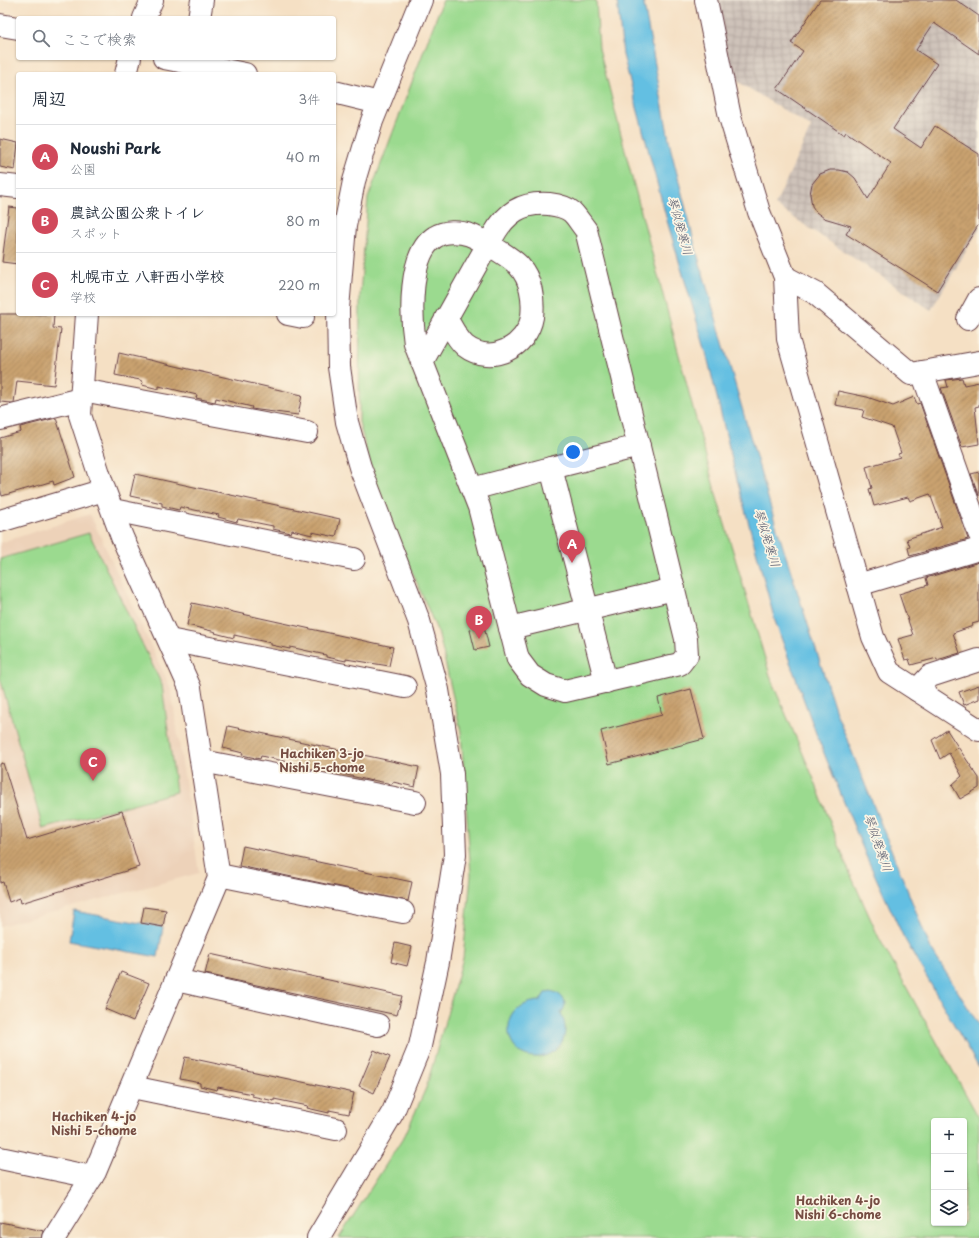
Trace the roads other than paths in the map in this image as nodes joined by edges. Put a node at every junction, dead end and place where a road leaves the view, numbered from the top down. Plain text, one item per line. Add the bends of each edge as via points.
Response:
1 (152, 0) edge
2 (202, 0) edge
3 (421, 0) edge
4 (706, 0) edge
5 (145, 16) edge
6 (199, 16) edge
7 (0, 25) edge
8 (16, 28) edge
9 (130, 60) edge
10 (191, 61) edge
11 (126, 72) edge
12 (237, 72) edge
13 (336, 92) edge
14 (379, 103) junction
15 (0, 185) edge
16 (16, 188) edge
17 (785, 277) junction
18 (979, 299) edge
19 (87, 316) edge
20 (446, 318) junction
21 (968, 319) dead end
22 (422, 362) junction
23 (979, 362) edge
24 (922, 372) junction
25 (82, 394) junction
26 (0, 419) edge
27 (307, 432) dead end
28 (639, 446) junction
29 (551, 468) junction
30 (103, 486) junction
31 (472, 490) junction
32 (113, 510) junction
33 (0, 521) edge
34 (979, 533) edge
35 (979, 549) edge
36 (354, 559) dead end
37 (858, 585) junction
38 (674, 589) junction
39 (588, 610) junction
40 (510, 628) junction
41 (169, 640) junction
42 (979, 660) edge
43 (606, 682) junction
44 (405, 687) dead end
45 (917, 690) junction
46 (979, 730) edge
47 (202, 761) junction
48 (415, 802) dead end
49 (219, 875) junction
50 (403, 912) dead end
51 (176, 980) junction
52 (378, 1025) dead end
53 (132, 1087) junction
54 (336, 1129) dead end
55 (0, 1158) edge
56 (92, 1176) junction
57 (54, 1238) edge
58 (318, 1238) edge

1 - 5 street
2 - 6 street
3 - 14 street
4 - 17 street via 730,117 759,212
7 - 8 street
9 - 11 street
10 - 12 street
13 - 14 street
14 - 58 street via 354,180 345,226 338,309 339,367 347,422 360,467 418,621 438,690 452,774 455,855 438,962 420,1046 393,1112
15 - 16 street
17 - 24 street via 815,293 911,374
17 - 37 street via 788,339
18 - 21 street
19 - 25 street
20 - 22 street
20 - 22 street via 465,346 478,353 497,354 510,350 522,338 531,323 534,305 531,287 519,266 470,235 452,232 434,238 422,252 415,278 412,323 415,344
20 - 28 street via 500,224 519,208 536,203 558,205 572,212 586,230
22 - 31 street
23 - 24 street
24 - 34 street
25 - 26 street
25 - 27 street
25 - 30 street via 80,415
28 - 29 street
28 - 38 street
29 - 31 street
29 - 39 street
30 - 32 street
30 - 33 street via 94,493
31 - 40 street via 479,507
32 - 36 street
32 - 41 street via 122,537
35 - 37 street
37 - 45 street via 873,637 889,672
38 - 39 street
38 - 43 street via 686,639 687,655 680,664
39 - 40 street
39 - 43 street
40 - 43 street via 518,659 530,675 546,685 565,691
41 - 44 street
41 - 47 street via 190,688
42 - 45 street via 930,676
45 - 46 street
47 - 48 street
47 - 49 street
49 - 50 street
49 - 51 street
51 - 52 street
51 - 53 street
53 - 54 street
53 - 56 street
55 - 56 street
56 - 57 street

